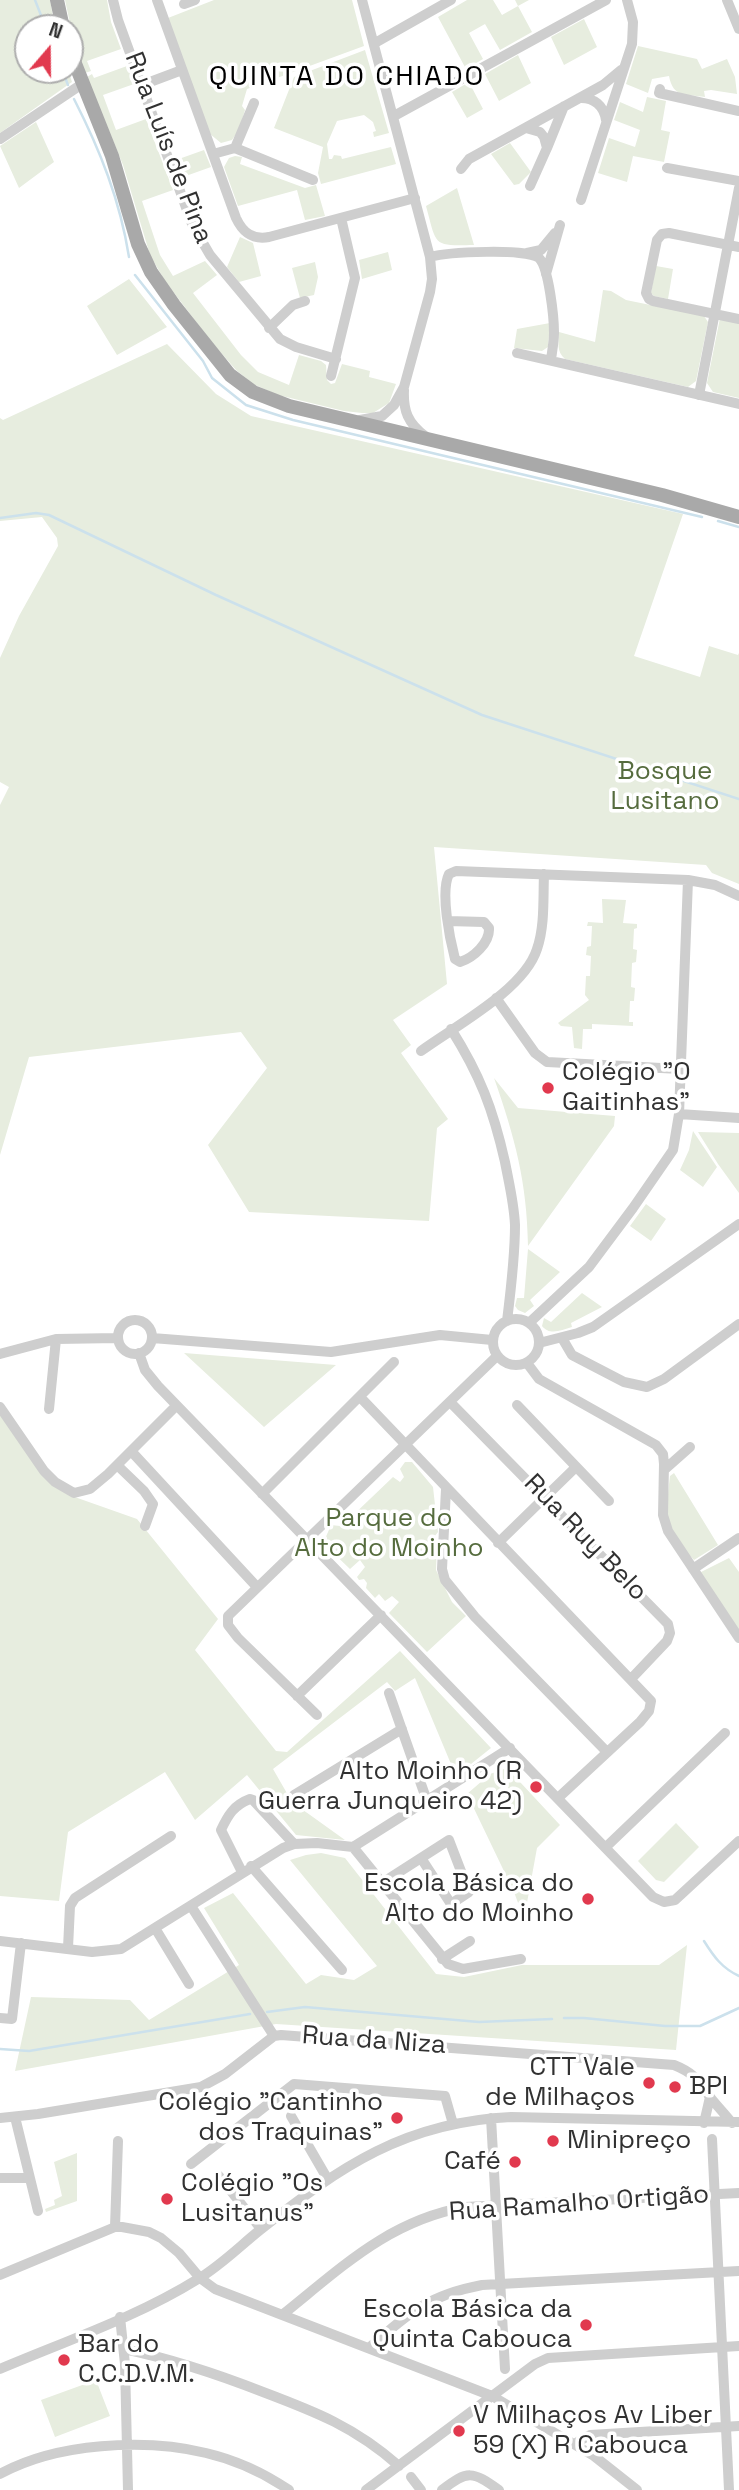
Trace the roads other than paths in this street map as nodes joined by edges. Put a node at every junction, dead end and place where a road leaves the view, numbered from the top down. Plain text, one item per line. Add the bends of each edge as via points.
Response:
1 (113, 0) edge
2 (157, 0) edge
3 (362, 0) edge
4 (606, 0) edge
5 (627, 0) edge
6 (727, 0) edge
7 (446, 1) edge
8 (739, 29) edge
9 (374, 43) junction
10 (625, 63) junction
11 (182, 70) junction
12 (82, 84) joint
13 (142, 85) junction
14 (660, 91) dead end
15 (576, 99) junction
16 (254, 103) dead end
17 (564, 106) junction
18 (739, 111) edge
19 (394, 116) junction
20 (606, 127) junction
21 (523, 129) junction
22 (0, 139) edge
23 (235, 148) junction
24 (547, 148) junction
25 (213, 155) junction
26 (667, 168) dead end
27 (461, 169) dead end
28 (313, 180) dead end
29 (739, 181) edge
30 (530, 186) dead end
31 (739, 188) edge
32 (415, 198) junction
33 (581, 200) dead end
34 (341, 218) junction
35 (734, 246) edge
36 (527, 253) junction
37 (430, 257) junction
38 (546, 274) junction
39 (305, 301) dead end
40 (715, 313) junction
41 (739, 319) edge
42 (269, 328) junction
43 (517, 353) dead end
44 (336, 359) junction
45 (551, 360) junction
46 (331, 376) dead end
47 (699, 395) junction
48 (739, 404) edge
49 (399, 407) junction
50 (345, 419) junction
51 (393, 430) junction
52 (427, 438) junction
53 (739, 517) edge
54 (544, 874) junction
55 (688, 880) junction
56 (739, 896) edge
57 (448, 921) junction
58 (496, 998) junction
59 (451, 1029) junction
60 (421, 1051) dead end
61 (680, 1069) junction
62 (678, 1114) junction
63 (739, 1118) edge
64 (739, 1224) edge
65 (507, 1321) junction
66 (529, 1323) junction
67 (739, 1324) edge
68 (118, 1338) junction
69 (152, 1338) junction
70 (562, 1338) junction
71 (56, 1339) junction
72 (492, 1340) junction
73 (539, 1343) junction
74 (139, 1353) junction
75 (0, 1354) edge
76 (497, 1356) junction
77 (394, 1362) dead end
78 (527, 1363) junction
79 (360, 1396) junction
80 (450, 1402) junction
81 (517, 1405) dead end
82 (176, 1406) junction
83 (0, 1407) edge
84 (49, 1409) dead end
85 (406, 1446) junction
86 (690, 1447) dead end
87 (131, 1451) junction
88 (117, 1465) junction
89 (576, 1467) junction
90 (664, 1470) junction
91 (446, 1489) junction
92 (262, 1494) junction
93 (545, 1497) junction
94 (609, 1501) dead end
95 (145, 1526) dead end
96 (739, 1538) edge
97 (307, 1539) junction
98 (498, 1542) junction
99 (693, 1569) junction
100 (257, 1587) junction
101 (381, 1615) junction
102 (739, 1637) edge
103 (631, 1679) junction
104 (389, 1693) dead end
105 (297, 1696) junction
106 (317, 1716) dead end
107 (402, 1729) junction
108 (725, 1732) dead end
109 (510, 1748) junction
110 (607, 1752) junction
111 (293, 1794) dead end
112 (558, 1798) junction
113 (427, 1801) junction
114 (171, 1836) dead end
115 (739, 1840) edge
116 (294, 1844) junction
117 (353, 1847) junction
118 (606, 1847) junction
119 (421, 1858) junction
120 (247, 1869) junction
121 (382, 1884) junction
122 (191, 1906) junction
123 (155, 1928) junction
124 (0, 1941) edge
125 (470, 1941) dead end
126 (22, 1943) junction
127 (68, 1948) junction
128 (442, 1959) junction
129 (521, 1959) dead end
130 (342, 1970) dead end
131 (189, 1984) dead end
132 (0, 2018) edge
133 (274, 2036) junction
134 (710, 2096) junction
135 (291, 2116) dead end
136 (15, 2117) junction
137 (0, 2118) edge
138 (491, 2118) junction
139 (704, 2123) junction
140 (736, 2123) edge
141 (453, 2124) junction
142 (712, 2139) dead end
143 (118, 2141) dead end
144 (191, 2164) dead end
145 (219, 2176) dead end
146 (0, 2178) edge
147 (29, 2178) junction
148 (327, 2178) junction
149 (739, 2193) edge
150 (715, 2194) junction
151 (36, 2205) dead end
152 (495, 2206) junction
153 (115, 2227) junction
154 (261, 2229) junction
155 (739, 2271) edge
156 (718, 2272) junction
157 (0, 2275) edge
158 (200, 2278) junction
159 (499, 2284) junction
160 (282, 2315) junction
161 (120, 2317) junction
162 (739, 2346) edge
163 (722, 2347) junction
164 (369, 2348) junction
165 (124, 2349) junction
166 (0, 2368) edge
167 (505, 2370) dead end
168 (492, 2396) junction
169 (739, 2426) edge
170 (726, 2427) junction
171 (574, 2444) junction
172 (128, 2447) junction
173 (399, 2466) junction
174 (0, 2474) edge
175 (411, 2477) dead end
176 (128, 2490) edge
177 (289, 2490) edge
178 (366, 2490) edge
179 (421, 2490) edge
180 (442, 2490) edge
181 (499, 2490) edge
182 (638, 2490) edge
183 (729, 2490) edge

1 - 13 street, Rua Luís de Pina
2 - 11 street
3 - 9 street
4 - 19 street
5 - 10 street via 634,29
6 - 8 street
7 - 9 street
9 - 19 street
10 - 15 street via 610,81
10 - 20 street
11 - 13 street
11 - 25 street
12 - 22 street
12 - 50 main road via 112,156 145,260 221,365 241,384 275,402
13 - 42 street, Rua Luís de Pina via 198,236
14 - 18 street
15 - 17 street
15 - 20 street via 589,98 601,106
16 - 23 street
17 - 21 street
17 - 24 street
19 - 32 street
20 - 33 street
21 - 24 street via 540,132
21 - 27 street via 469,159
23 - 25 street
23 - 28 street
24 - 30 street
25 - 34 street via 240,226 255,238
26 - 29 street
31 - 35 street
32 - 34 street
32 - 37 street
34 - 44 street via 355,278
35 - 40 street
35 - 40 street via 669,233 657,240 646,293 649,299
36 - 37 street
36 - 38 street via 540,259
36 - 38 street via 541,250 560,225
37 - 49 street via 430,292
38 - 45 street via 554,326
39 - 42 street via 293,305
40 - 41 street
40 - 47 street
42 - 44 street, Rua Luís de Pina via 287,343
43 - 45 street
44 - 46 street
45 - 47 street
47 - 48 street
49 - 50 street via 374,419
49 - 51 street
49 - 52 street
50 - 51 main road
51 - 52 main road
52 - 53 main road
54 - 55 street
54 - 57 street via 453,871 446,882
54 - 58 street via 537,951 522,975
55 - 56 street
55 - 61 street
57 - 57 street via 484,922 489,936 471,957 460,962 454,956
58 - 59 street
58 - 61 street via 535,1053 547,1062
59 - 60 street
59 - 65 street via 487,1095 510,1187 514,1250
61 - 62 street
62 - 63 street
62 - 66 street via 675,1147 655,1177 597,1258
64 - 70 street via 593,1327
65 - 66 street
65 - 72 street via 498,1326
66 - 73 street
67 - 70 street via 647,1387 624,1382 572,1355
68 - 69 street via 122,1326 132,1320 144,1323
68 - 71 street
68 - 74 street via 122,1349
69 - 72 street via 331,1352 421,1337
69 - 74 street via 148,1348
70 - 73 street
71 - 75 street
71 - 84 street
72 - 76 street
73 - 78 street via 536,1355
74 - 82 street via 145,1370
76 - 78 street via 511,1365
76 - 80 street
77 - 79 street
78 - 90 street via 552,1388 656,1445 663,1454
79 - 85 street
79 - 92 street
80 - 85 street
80 - 93 street, Rua Ruy Belo
81 - 89 street
82 - 87 street
82 - 92 street
83 - 88 street via 44,1471 74,1493 90,1489
85 - 91 street
85 - 97 street
86 - 90 street
87 - 88 street
87 - 100 street
88 - 95 street via 153,1504
89 - 93 street
89 - 94 street
90 - 99 street via 663,1515 672,1541
91 - 98 street
91 - 110 street via 445,1580 475,1617
92 - 97 street
93 - 98 street
93 - 103 street, Rua Ruy Belo via 668,1624 667,1641
96 - 99 street
97 - 100 street
97 - 101 street
98 - 103 street
99 - 102 street
100 - 105 street via 228,1616 228,1625
101 - 105 street
101 - 109 street
103 - 110 street via 651,1706
104 - 107 street
105 - 106 street
107 - 111 street
107 - 113 street
108 - 118 street
109 - 112 street
109 - 113 street
110 - 112 street
112 - 118 street
113 - 117 street
114 - 127 street via 75,1898 70,1906
115 - 118 street via 679,1896 664,1902 653,1897
116 - 117 street
116 - 120 street
116 - 120 street via 253,1801 241,1802 221,1830
117 - 121 street
119 - 119 street via 449,1840 469,1892 451,1904
119 - 121 street
120 - 122 street
120 - 130 street
121 - 128 street
122 - 123 street
122 - 133 street
123 - 127 street via 121,1949 92,1952
123 - 131 street
124 - 126 street
125 - 128 street
126 - 127 street
126 - 132 street via 12,2019
128 - 129 street via 463,1969
133 - 134 street, Rua da Niza via 664,2064 689,2072
133 - 136 street, Rua da Niza via 201,2087
134 - 139 street
134 - 140 street, Rua da Niza
135 - 148 street
136 - 137 street, Rua da Niza
136 - 147 street
138 - 139 street
138 - 141 street
138 - 152 street
139 - 140 street
141 - 144 street via 444,2096 294,2084
141 - 148 street via 400,2139
142 - 150 street
143 - 153 street
145 - 154 street
146 - 147 street
147 - 151 street
148 - 154 street
149 - 150 street, Rua Ramalho Ortigão
150 - 152 street, Rua Ramalho Ortigão
150 - 156 street
152 - 159 street
152 - 160 street, Rua Ramalho Ortigão via 446,2211 384,2236
153 - 157 street
153 - 158 street via 161,2238
154 - 158 street
155 - 156 street
156 - 159 street
156 - 163 street
158 - 160 street via 215,2289
158 - 161 street
159 - 164 street via 440,2295 402,2318
159 - 167 street
160 - 164 street
161 - 165 street
161 - 166 street
162 - 163 street
163 - 168 street via 548,2358
163 - 170 street
164 - 168 street
165 - 172 street
165 - 173 street via 193,2366 318,2413 350,2429
168 - 171 street
168 - 173 street
169 - 170 street
170 - 171 street via 590,2434
170 - 183 street
171 - 182 street
172 - 174 street via 66,2452
172 - 176 street
172 - 177 street via 207,2453 242,2464
173 - 178 street
175 - 179 street
180 - 181 street via 468,2474

